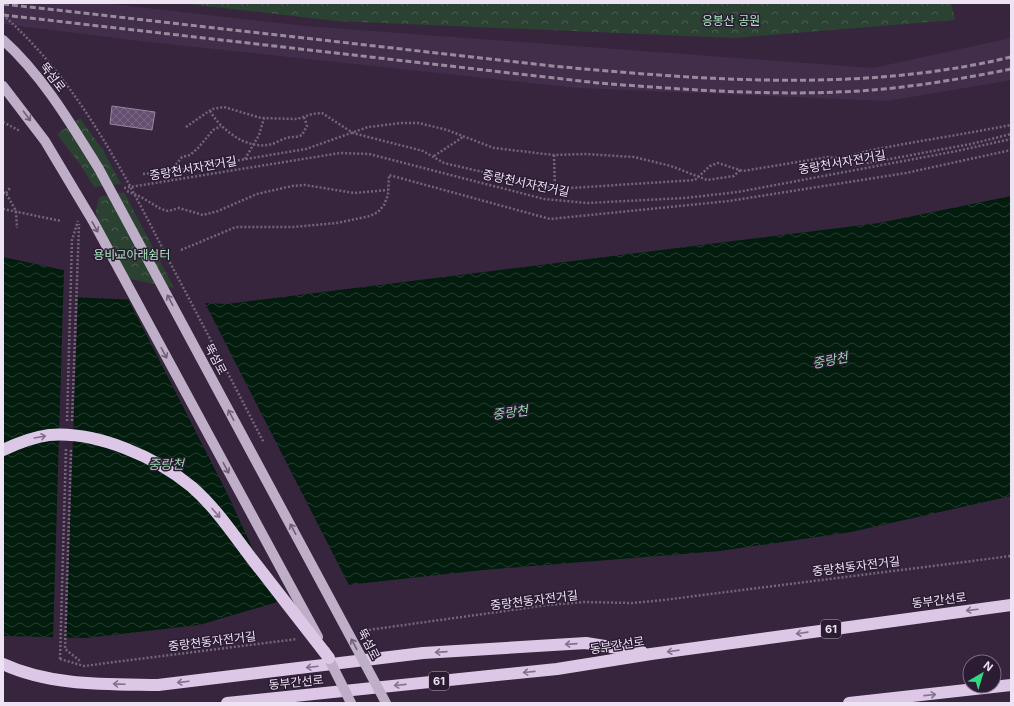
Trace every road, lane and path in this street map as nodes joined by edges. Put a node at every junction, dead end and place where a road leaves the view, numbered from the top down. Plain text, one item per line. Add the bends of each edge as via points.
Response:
1 (3, 40) edge
2 (3, 86) edge
3 (210, 111) junction
4 (304, 117) junction
5 (264, 118) junction
6 (1011, 125) edge
7 (221, 126) junction
8 (186, 127) dead end
9 (353, 133) junction
10 (1011, 134) edge
11 (463, 137) junction
12 (1011, 139) edge
13 (254, 144) junction
14 (1011, 150) edge
15 (554, 155) junction
16 (433, 156) junction
17 (245, 159) junction
18 (841, 159) junction
19 (740, 170) junction
20 (177, 171) junction
21 (143, 174) dead end
22 (699, 176) junction
23 (10, 188) dead end
24 (117, 189) dead end
25 (555, 189) junction
26 (388, 190) junction
27 (121, 191) dead end
28 (4, 193) edge
29 (3, 209) edge
30 (16, 211) junction
31 (79, 218) dead end
32 (61, 221) dead end
33 (80, 222) dead end
34 (17, 228) dead end
35 (72, 240) dead end
36 (181, 250) dead end
37 (72, 423) dead end
38 (71, 447) dead end
39 (3, 450) edge
40 (1011, 556) edge
41 (1011, 605) edge
42 (360, 631) dead end
43 (305, 638) dead end
44 (651, 654) junction
45 (329, 658) junction
46 (60, 659) dead end
47 (80, 660) dead end
48 (3, 664) edge
49 (1011, 685) edge
50 (227, 703) edge
51 (351, 703) edge
52 (386, 703) edge
53 (849, 703) edge

52 -> 1 main road, 뚝섬로, bridge via 99,169 35,74
2 -> 45 main road, bridge via 45,141 94,223
3 - 5 path via 224,106
3 - 7 path
3 - 8 path
4 - 5 path
4 - 9 path via 322,114
4 - 13 path via 307,126 302,136 284,138 272,144
5 - 13 path
6 - 18 path via 873,150
7 - 13 path via 236,137
7 - 20 path via 213,130 190,155 182,157 174,166
9 - 11 path via 368,127 402,123 419,124
9 - 16 path via 423,151
9 - 17 path via 306,149
10 - 18 path via 852,166
11 - 15 path via 494,148
11 - 16 path
12 - 24 path, 중랑천서자전거길 via 738,192 657,200 558,202 384,157 354,153 340,153
13 - 17 path
14 - 26 path via 906,173 729,201 550,219 389,175
15 - 22 path via 600,154 634,157
15 - 25 path
16 - 25 path via 444,163
17 - 20 path
18 - 19 path via 828,157
19 - 22 path via 734,176 712,180
19 - 22 path via 718,162
20 - 21 path
22 - 25 path via 695,180 685,181
23 - 28 path
26 - 27 path via 354,194 292,186 257,194 203,215 179,208 168,211 161,209 141,197
26 - 36 path via 384,205 370,216 338,223 293,227 236,227
28 - 30 path
29 - 30 path
30 - 32 path
30 - 34 path
31 - 35 path
33 - 37 path via 77,240
38 - 47 path via 65,649
39 -> 45 highway, bridge via 33,438 68,435 104,442 160,464 192,488 220,517
40 - 42 path, 중랑천동자전거길 via 664,600 632,603 584,602
41 -> 44 highway, 동부간선로 / 61
43 - 46 path, 중랑천동자전거길 via 84,666
44 -> 48 highway, bridge via 586,643 422,653 158,685 81,682 16,670
44 -> 50 highway, 동부간선로 / 61 via 557,669
45 - 51 main road, bridge
53 -> 49 highway

